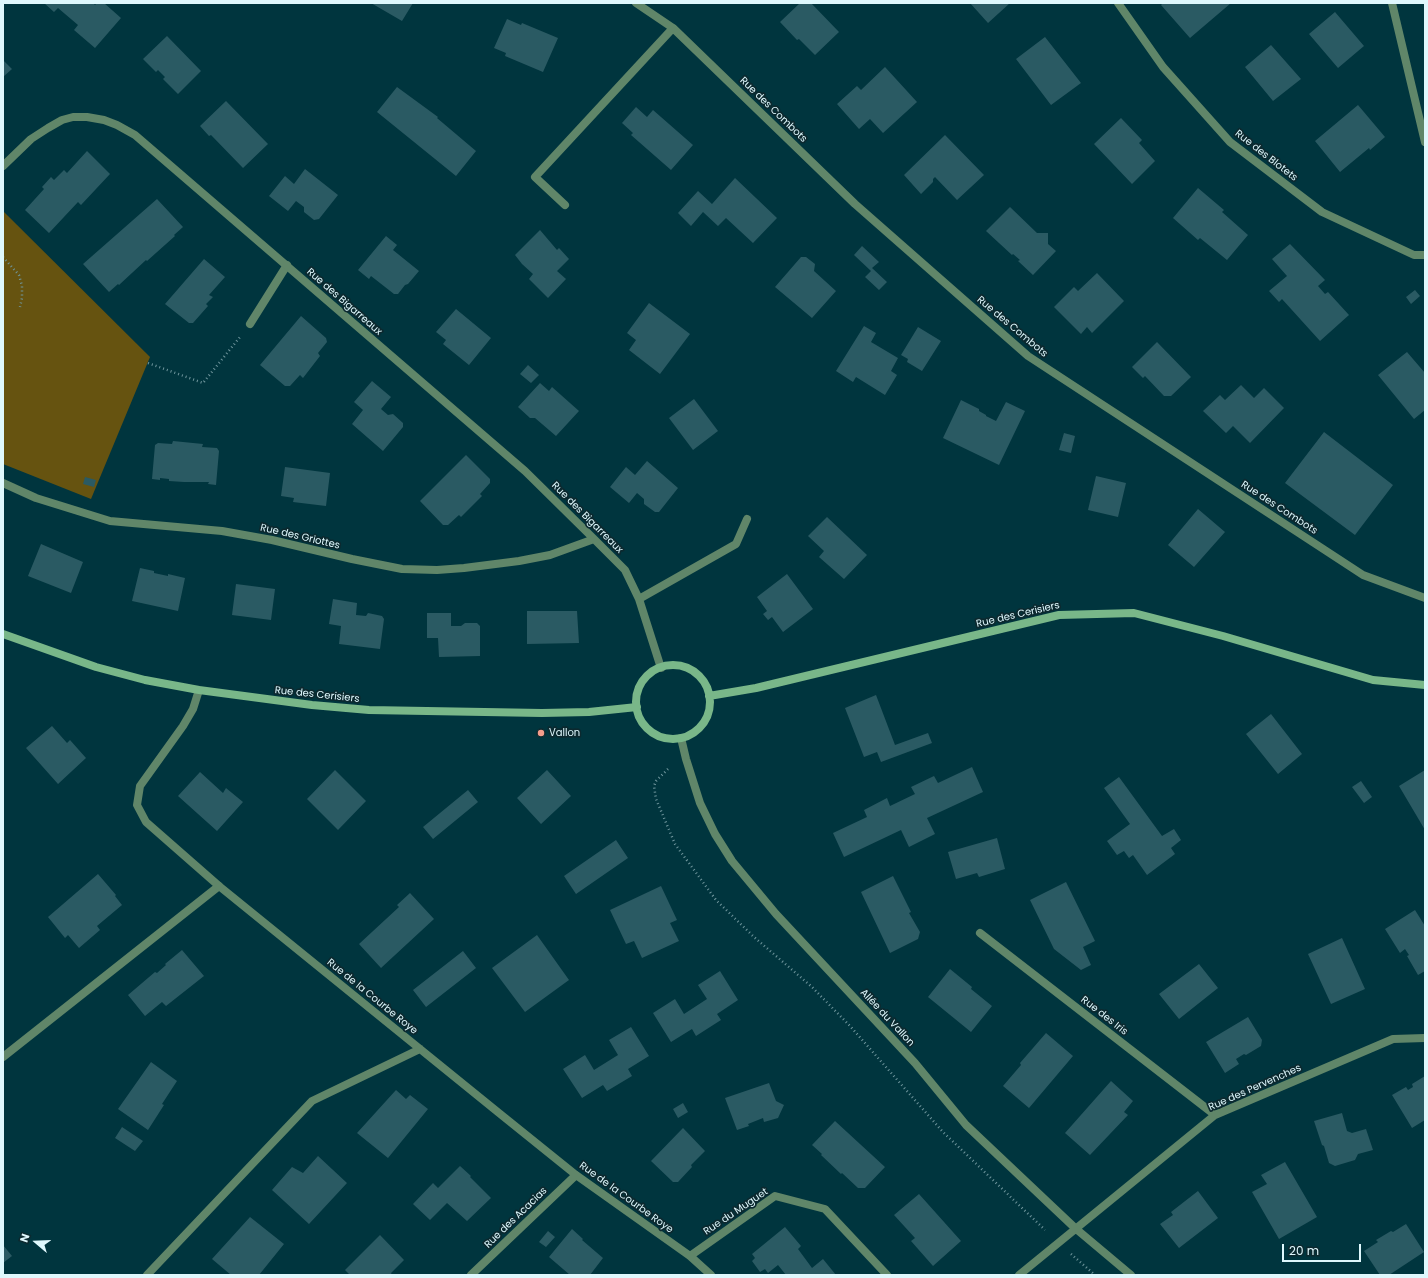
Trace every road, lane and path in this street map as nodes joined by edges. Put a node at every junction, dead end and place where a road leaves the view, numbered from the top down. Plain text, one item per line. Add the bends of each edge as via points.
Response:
1 (636, 3) edge
2 (1118, 3) edge
3 (1392, 3) edge
4 (673, 28) junction
5 (1425, 142) edge
6 (3, 166) edge
7 (565, 205) dead end
8 (1425, 255) edge
9 (3, 257) edge
10 (287, 265) junction
11 (20, 307) dead end
12 (250, 324) joint
13 (148, 363) dead end
14 (3, 483) edge
15 (748, 519) dead end
16 (594, 539) junction
17 (1425, 598) edge
18 (639, 599) junction
19 (3, 634) edge
20 (661, 668) junction
21 (1425, 685) edge
22 (199, 690) junction
23 (709, 696) junction
24 (637, 707) junction
25 (681, 738) junction
26 (668, 769) dead end
27 (218, 886) junction
28 (980, 933) dead end
29 (1425, 1038) edge
30 (420, 1049) junction
31 (3, 1057) edge
32 (1215, 1115) junction
33 (576, 1175) junction
34 (1075, 1228) junction
35 (1058, 1242) junction
36 (690, 1256) junction
37 (147, 1275) edge
38 (471, 1275) edge
39 (711, 1275) edge
40 (887, 1275) edge
41 (1019, 1275) edge
42 (1095, 1275) edge
43 (1130, 1275) edge

1 - 4 street, Rue des Combots
2 - 8 street, Rue des Blotets via 1163,67 1230,142 1322,212 1414,255
3 - 5 street
4 - 7 street via 535,177
4 - 17 street, Rue des Combots via 855,204 1028,356 1363,575
6 - 10 street, Rue des Bigarreaux via 31,139 62,120 87,117 104,120 122,127 135,136
9 - 11 path via 19,275 22,286
10 - 12 street
10 - 16 street, Rue des Bigarreaux via 525,471
12 - 13 path via 203,383
14 - 16 street, Rue des Griottes via 36,498 110,521 222,531 402,569 437,570 519,561 550,556
15 - 18 street via 736,544
16 - 18 street, Rue des Bigarreaux via 625,570
18 - 20 street, Rue des Bigarreaux
19 - 22 street, Rue des Cerisiers via 96,667 145,680
20 - 23 street via 676,666 692,670 703,681
20 - 24 street via 650,674 642,684 637,695
21 - 23 street, Rue des Cerisiers via 1373,680 1223,636 1134,614 1096,614 1059,615 756,688
22 - 24 street, Rue des Cerisiers via 369,710 542,713
22 - 27 street, Rue de la Courbe Roye via 193,709 183,726 140,786 137,805 146,822
23 - 25 street via 710,704 706,719 696,731
24 - 25 street via 641,720 655,734 668,739
25 - 34 street, Allée du Vallon via 700,803 732,861 776,914 915,1063 966,1125
26 - 35 path via 656,781 656,799 675,844 716,900 812,987 850,1026 942,1131
27 - 30 street, Rue de la Courbe Roye
27 - 31 street
28 - 32 street, Rue des Iris
29 - 32 street, Rue des Pervenches via 1393,1039
30 - 33 street, Rue de la Courbe Roye
30 - 37 street via 312,1101
32 - 34 street, Rue des Pervenches
33 - 36 street, Rue de la Courbe Roye
33 - 38 street, Rue des Acacias
34 - 35 street
34 - 43 street, Allée du Vallon
35 - 41 street
35 - 42 path
36 - 39 street, Rue de la Courbe Roye
36 - 40 street, Rue du Muguet via 775,1196 825,1209

